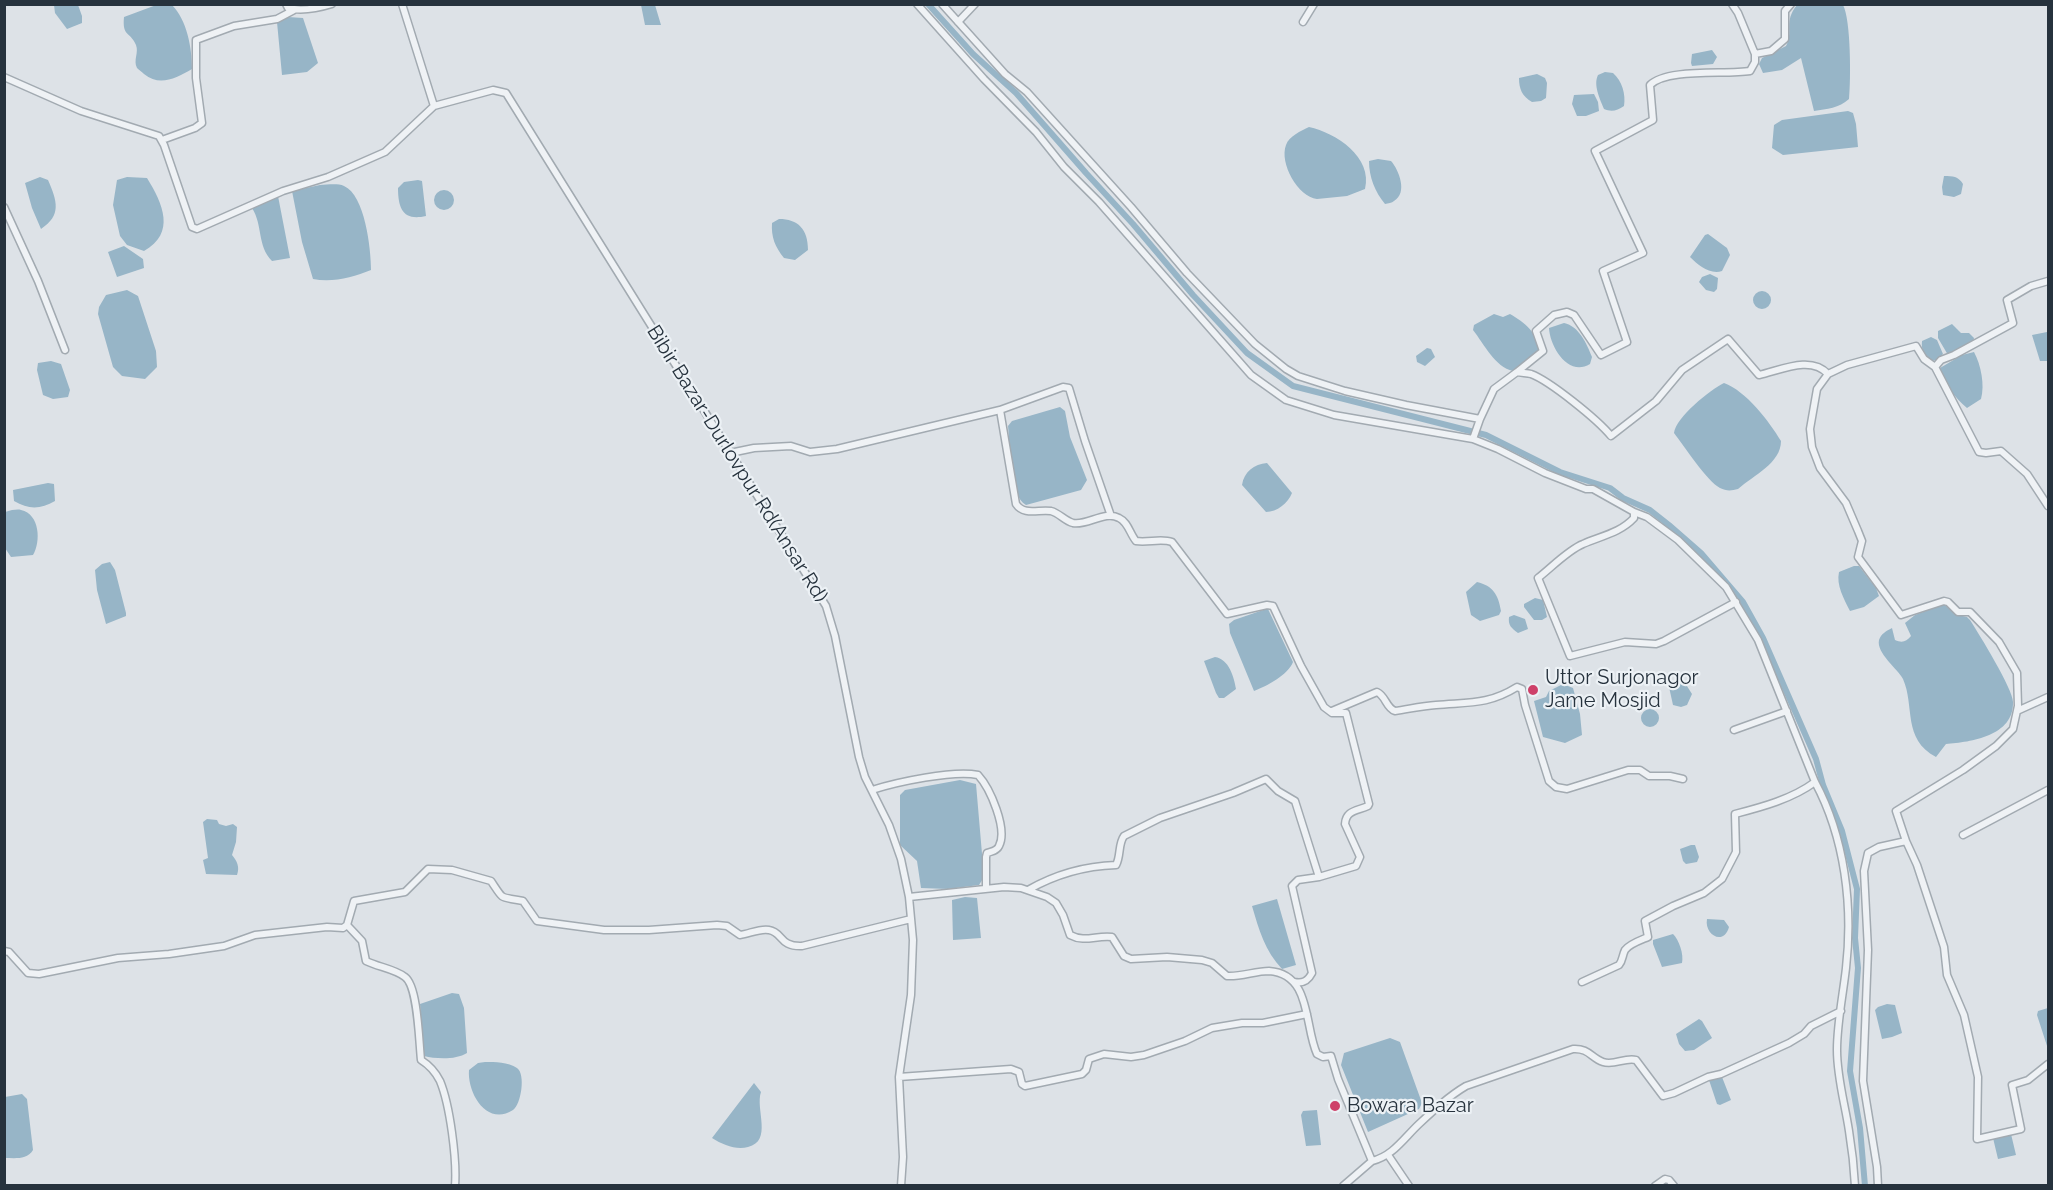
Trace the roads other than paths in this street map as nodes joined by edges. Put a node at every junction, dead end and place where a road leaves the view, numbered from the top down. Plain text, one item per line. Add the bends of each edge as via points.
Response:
1 (286, 4) edge
2 (332, 4) edge
3 (402, 4) edge
4 (917, 4) edge
5 (942, 4) edge
6 (975, 4) edge
7 (1314, 4) edge
8 (1732, 4) edge
9 (1791, 4) edge
10 (294, 10) junction
11 (958, 22) junction
12 (1303, 22) dead end
13 (1755, 54) junction
14 (4, 77) edge
15 (434, 106) junction
16 (162, 140) junction
17 (4, 207) edge
18 (2049, 281) edge
19 (65, 350) dead end
20 (1935, 367) junction
21 (1517, 372) junction
22 (1828, 374) junction
23 (1000, 410) junction
24 (1480, 419) junction
25 (1473, 439) junction
26 (730, 453) junction
27 (2049, 506) edge
28 (1634, 512) junction
29 (1111, 516) junction
30 (1736, 602) junction
31 (2049, 697) edge
32 (1787, 711) junction
33 (2017, 711) junction
34 (1329, 712) junction
35 (1734, 730) dead end
36 (1683, 779) dead end
37 (1815, 782) junction
38 (2049, 789) edge
39 (872, 790) junction
40 (1963, 835) dead end
41 (1906, 841) junction
42 (1319, 877) junction
43 (986, 889) junction
44 (1028, 890) junction
45 (909, 897) junction
46 (911, 919) junction
47 (347, 925) junction
48 (4, 951) edge
49 (1294, 982) junction
50 (1582, 982) dead end
51 (1841, 1011) junction
52 (1308, 1014) junction
53 (2049, 1064) edge
54 (899, 1077) junction
55 (1388, 1155) junction
56 (1372, 1161) junction
57 (455, 1185) edge
58 (901, 1185) edge
59 (1343, 1185) edge
60 (1409, 1185) edge
61 (1655, 1185) edge
62 (1674, 1185) edge
63 (1855, 1185) edge
64 (1878, 1185) edge

1 - 10 street
2 - 10 street
3 - 15 street
4 - 25 street via 1251,375 1286,400 1334,415
5 - 11 street
6 - 11 street
7 - 12 street
8 - 13 street
9 - 13 street via 1785,11 1785,39 1771,51
10 - 16 street via 277,19 234,26 196,40 202,123
11 - 24 street via 1131,207 1187,273 1255,344 1286,369 1345,391
13 - 21 street via 1750,71 1655,80 1650,85 1653,120 1595,152 1643,253 1603,271 1627,342 1600,355 1574,315 1554,315 1536,331 1543,351
14 - 16 street via 81,111
15 - 16 street via 385,152 197,229 192,227
15 - 26 street, Bibir Bazar-Durlovpur Rd(Ansar Rd) via 493,90 506,93
17 - 19 street
18 - 20 street via 2007,300 2013,323 1941,360
20 - 22 street via 1916,346
20 - 27 street via 1979,452 2001,451 2027,474
21 - 22 street via 1531,374 1548,384 1602,424 1611,436 1656,401 1682,370 1728,339 1759,375 1814,364
21 - 24 street via 1494,388
22 - 33 street via 1817,389 1810,429 1812,447 1820,468 1846,502 1862,541 1858,557 1901,615 1947,602 1958,612 1970,612 1989,630 2017,673
23 - 26 street via 837,449 810,452 791,446
23 - 29 street via 1019,509 1050,511 1073,523
23 - 29 street via 1063,387 1070,388
24 - 25 street
25 - 28 street via 1545,473 1593,489
26 - 39 street, Bibir Bazar-Durlovpur Rd(Ansar Rd) via 826,606 859,757
28 - 30 street via 1678,540
28 - 30 street via 1631,522 1608,536 1581,544 1538,578 1570,656 1625,642 1656,644
29 - 34 street via 1125,523 1136,541 1172,542 1227,614 1273,606 1301,666
30 - 32 street via 1758,640
31 - 33 street
32 - 35 street
32 - 37 street
33 - 41 street via 2013,729 1996,746 1896,811
34 - 36 street via 1377,692 1395,711 1481,702 1501,697 1517,687 1522,689 1549,781 1556,788 1567,789 1628,770
34 - 42 street via 1346,713 1369,804 1349,813 1345,824 1359,861 1350,868
37 - 50 street via 1766,806 1735,814 1736,852 1722,879 1704,893 1645,921 1648,937 1625,950 1619,965
37 - 51 street via 1827,804 1845,878 1846,967
38 - 40 street
39 - 43 street via 920,779 978,775 988,789 1001,829 999,846 987,853
39 - 45 street, Bibir Bazar-Durlovpur Rd(Ansar Rd) via 901,859
41 - 53 street via 1944,947 1947,975 1964,1015 1978,1077 1977,1139 2021,1129 2013,1085 2028,1080
41 - 64 street via 1868,853 1864,871 1868,950 1863,1081
42 - 44 street via 1295,801 1266,779 1160,818 1124,836 1116,865 1056,875
42 - 49 street via 1298,880 1292,886 1312,973 1302,983
43 - 44 street via 1012,886
43 - 45 street
44 - 49 street via 1056,903 1070,935 1087,940 1112,937 1124,956 1131,959 1183,957 1212,963 1224,975 1278,972
45 - 46 street, Bibir Bazar-Durlovpur Rd(Ansar Rd)
46 - 47 street via 793,946 770,930 740,935 727,926 717,925 604,930 537,921 523,901 500,896 491,881 439,869 425,870 402,893 354,901
46 - 54 street, Bibir Bazar-Durlovpur Rd(Ansar Rd) via 911,995
47 - 48 street via 255,935 224,946 118,958 39,974 28,973
47 - 57 street via 362,941 366,961 410,981 422,1060 440,1081 448,1113
49 - 52 street
51 - 55 street via 1789,1043 1663,1096 1636,1060 1601,1062 1588,1052 1573,1049 1466,1086 1451,1095
51 - 63 street via 1839,1081
52 - 54 street via 1212,1028 1144,1055 1096,1055 1089,1059 1082,1074 1034,1085 1022,1084 1019,1072 1011,1069
52 - 56 street via 1317,1054 1333,1059
54 - 58 street, Bibir Bazar-Durlovpur Rd(Ansar Rd)
55 - 56 street
55 - 60 street
56 - 59 street
61 - 62 street via 1665,1179

